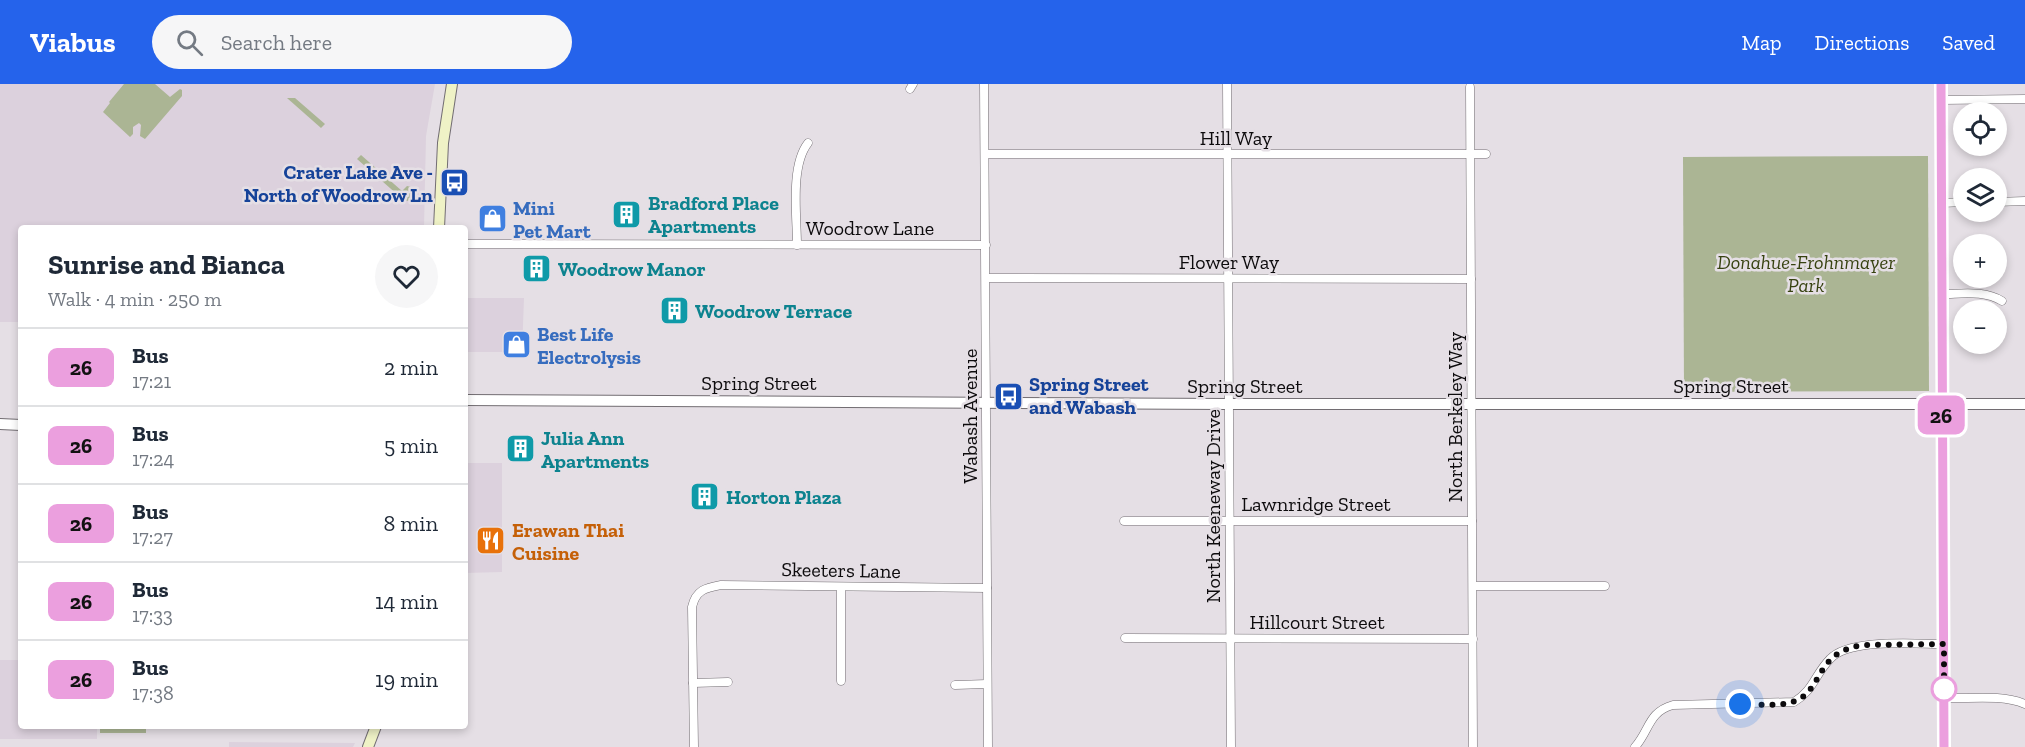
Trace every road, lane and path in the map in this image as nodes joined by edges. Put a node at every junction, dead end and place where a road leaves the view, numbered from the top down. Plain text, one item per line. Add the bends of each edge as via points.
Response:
1 (452, 84) edge
2 (984, 84) edge
3 (1227, 84) edge
4 (1941, 84) edge
5 (1470, 87) dead end
6 (2025, 99) edge
7 (1941, 100) junction
8 (808, 143) dead end
9 (985, 154) junction
10 (1227, 154) junction
11 (1470, 154) junction
12 (1486, 154) dead end
13 (2025, 201) edge
14 (1942, 202) junction
15 (1953, 202) edge
16 (2007, 202) edge
17 (439, 225) edge
18 (468, 244) edge
19 (797, 245) junction
20 (986, 245) junction
21 (986, 278) junction
22 (1228, 279) junction
23 (1471, 279) junction
24 (1942, 294) junction
25 (1998, 300) edge
26 (468, 400) edge
27 (987, 403) junction
28 (1229, 404) junction
29 (1941, 404) junction
30 (2025, 404) edge
31 (1472, 405) junction
32 (0, 424) edge
33 (18, 425) edge
34 (1230, 520) junction
35 (1124, 521) dead end
36 (1472, 521) junction
37 (1473, 586) junction
38 (1605, 586) dead end
39 (841, 587) junction
40 (987, 588) junction
41 (1125, 638) dead end
42 (1230, 639) junction
43 (1473, 639) junction
44 (1944, 644) junction
45 (841, 681) dead end
46 (728, 682) dead end
47 (693, 683) junction
48 (987, 684) junction
49 (955, 685) dead end
50 (1944, 698) junction
51 (2025, 704) edge
52 (375, 729) edge
53 (368, 747) edge
54 (694, 747) edge
55 (988, 747) edge
56 (1231, 747) edge
57 (1473, 747) edge
58 (1635, 747) edge
59 (1944, 747) edge

1 - 17 main road via 442,155
2 - 9 street, Wabash Avenue
3 - 10 street, North Keeneway Drive
4 - 7 street
5 - 11 street, North Berkeley Way
6 - 7 street
7 - 14 street
8 - 19 street via 798,166
9 - 10 street, Hill Way
9 - 20 street, Wabash Avenue
10 - 11 street, Hill Way
10 - 22 street, North Keeneway Drive
11 - 12 street, Hill Way
11 - 23 street, North Berkeley Way
13 - 16 street
14 - 15 street
14 - 24 street
18 - 19 street, Woodrow Lane
19 - 20 street, Woodrow Lane
20 - 21 street, Wabash Avenue
21 - 22 street, Flower Way
21 - 27 street, Wabash Avenue
22 - 23 street, Flower Way
22 - 28 street, North Keeneway Drive
23 - 31 street, North Berkeley Way
24 - 25 street via 1984,294
24 - 29 street
26 - 27 street, Spring Street
27 - 28 street, Spring Street
27 - 40 street, Wabash Avenue
28 - 31 street, Spring Street
28 - 34 street, North Keeneway Drive
29 - 30 street, Spring Street
29 - 31 street, Spring Street
29 - 44 street
31 - 36 street, North Berkeley Way
32 - 33 street
34 - 35 street, Lawnridge Street
34 - 36 street, Lawnridge Street
34 - 42 street, North Keeneway Drive
36 - 37 street, North Berkeley Way
37 - 38 street
37 - 43 street, North Berkeley Way
39 - 40 street, Skeeters Lane
39 - 45 street
39 - 47 street, Skeeters Lane via 721,585 702,589 692,607
40 - 48 street, Wabash Avenue
41 - 42 street, Hillcourt Street
42 - 43 street, Hillcourt Street
42 - 56 street, North Keeneway Drive
43 - 57 street, North Berkeley Way
44 - 50 street
44 - 58 street via 1852,646 1830,658 1807,693 1794,702 1666,707 1650,720
46 - 47 street
47 - 54 street
48 - 49 street
48 - 55 street, Wabash Avenue
50 - 51 street via 2001,699
50 - 59 street
52 - 53 main road

